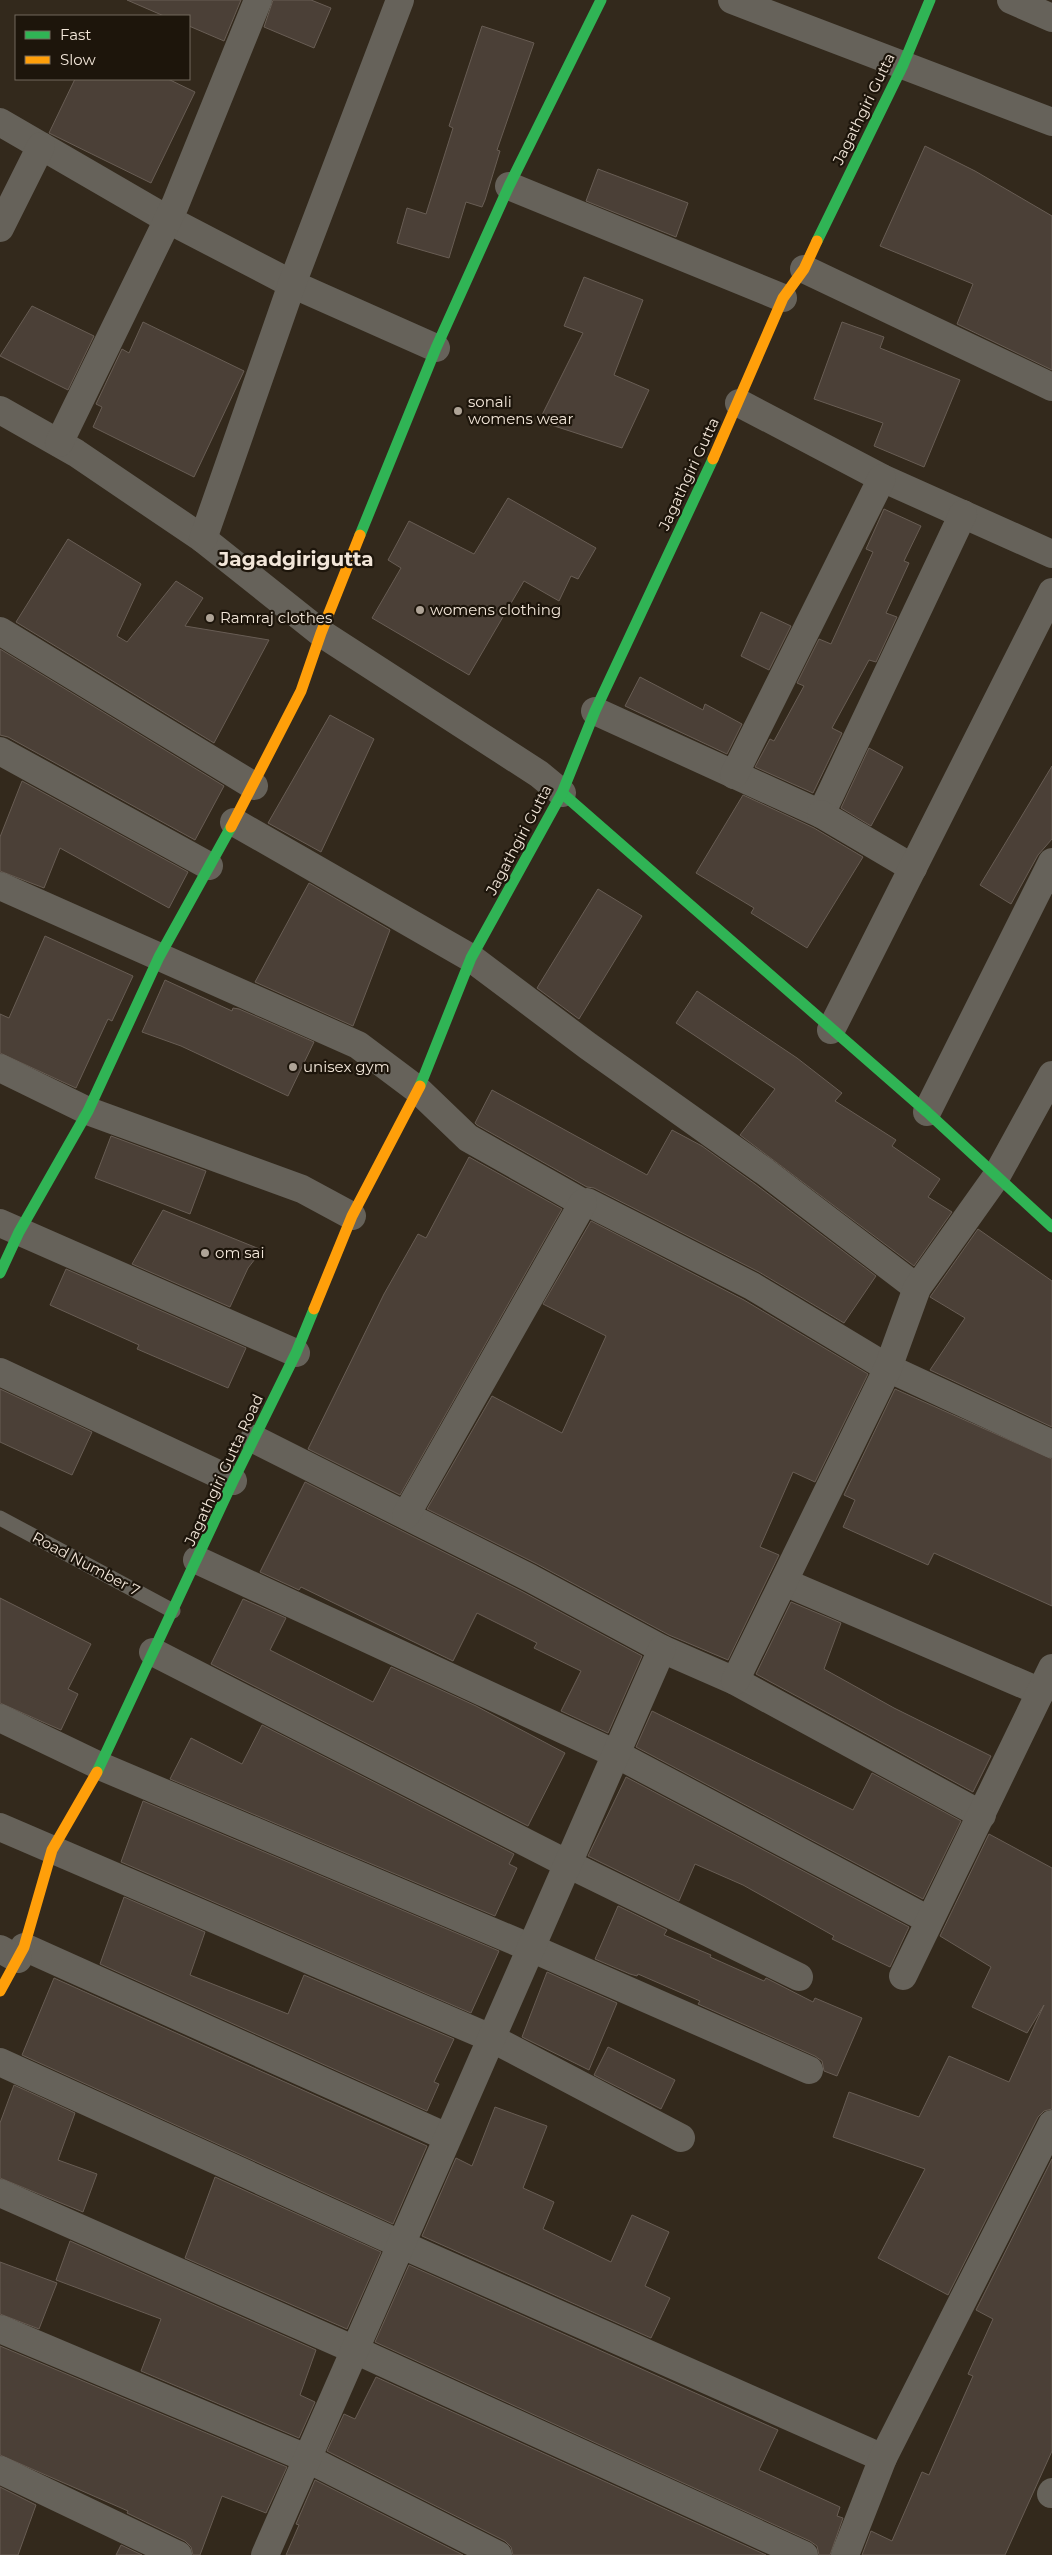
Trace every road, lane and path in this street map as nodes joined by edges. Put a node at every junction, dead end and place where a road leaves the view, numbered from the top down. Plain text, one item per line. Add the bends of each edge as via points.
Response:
1 (258, 0) edge
2 (400, 0) edge
3 (601, 0) edge
4 (732, 0) edge
5 (930, 0) edge
6 (1011, 0) edge
7 (1052, 18) edge
8 (903, 65) junction
9 (0, 122) edge
10 (1052, 122) edge
11 (42, 146) junction
12 (509, 186) junction
13 (167, 218) junction
14 (0, 228) edge
15 (804, 269) junction
16 (292, 284) junction
17 (783, 298) junction
18 (436, 348) junction
19 (1052, 387) edge
20 (739, 403) junction
21 (0, 410) edge
22 (59, 443) junction
23 (882, 478) junction
24 (963, 514) junction
25 (203, 539) junction
26 (1052, 554) edge
27 (1052, 592) edge
28 (0, 631) edge
29 (321, 633) junction
30 (595, 711) junction
31 (0, 751) edge
32 (734, 776) junction
33 (254, 786) junction
34 (562, 792) junction
35 (821, 814) junction
36 (234, 822) junction
37 (1052, 862) edge
38 (209, 866) junction
39 (912, 868) junction
40 (0, 886) edge
41 (159, 957) junction
42 (471, 958) junction
43 (831, 1030) junction
44 (0, 1068) edge
45 (1052, 1075) edge
46 (418, 1090) junction
47 (88, 1111) junction
48 (927, 1112) junction
49 (996, 1177) junction
50 (583, 1203) junction
51 (352, 1216) junction
52 (10, 1228) edge
53 (1052, 1228) edge
54 (0, 1273) edge
55 (917, 1288) junction
56 (296, 1353) junction
57 (888, 1368) junction
58 (0, 1372) edge
59 (254, 1439) junction
60 (1052, 1444) edge
61 (233, 1481) junction
62 (406, 1515) junction
63 (0, 1518) edge
64 (197, 1560) junction
65 (784, 1582) junction
66 (173, 1611) junction
67 (662, 1650) junction
68 (153, 1652) junction
69 (1046, 1680) edge
70 (735, 1681) junction
71 (0, 1718) edge
72 (616, 1754) junction
73 (100, 1766) junction
74 (982, 1815) junction
75 (0, 1827) edge
76 (52, 1850) junction
77 (568, 1864) junction
78 (929, 1920) junction
79 (531, 1948) junction
80 (14, 1952) edge
81 (904, 1976) dead end
82 (799, 1977) dead end
83 (0, 1991) edge
84 (491, 2038) junction
85 (0, 2062) edge
86 (809, 2070) dead end
87 (1052, 2124) edge
88 (447, 2137) junction
89 (681, 2138) dead end
90 (0, 2193) edge
91 (400, 2244) junction
92 (0, 2329) edge
93 (355, 2350) junction
94 (306, 2458) junction
95 (883, 2458) junction
96 (0, 2470) edge
97 (178, 2555) edge
98 (265, 2555) edge
99 (498, 2555) edge
100 (804, 2555) edge
101 (845, 2555) edge

1 - 13 street
2 - 16 street
3 - 12 street
4 - 8 street
5 - 8 street, Jagathgiri Gutta
6 - 7 street
8 - 10 street
8 - 15 street, Jagathgiri Gutta
9 - 11 street
11 - 13 street
11 - 14 street
12 - 17 street
12 - 18 street
13 - 16 street
13 - 22 street
15 - 17 street, Jagathgiri Gutta
15 - 19 street
16 - 18 street
16 - 25 street
17 - 20 street, Jagathgiri Gutta
18 - 29 street
20 - 23 street
20 - 30 street, Jagathgiri Gutta
21 - 22 street
22 - 25 street
23 - 24 street
23 - 32 street
24 - 26 street
24 - 35 street
25 - 29 street
27 - 39 street
28 - 33 street
29 - 33 street via 301,691
29 - 34 street
30 - 32 street
30 - 34 street, Jagathgiri Gutta
31 - 38 street
32 - 35 street
33 - 36 street
34 - 42 street, Jagathgiri Gutta
34 - 43 street
35 - 39 street
36 - 38 street
36 - 42 street
37 - 48 street
38 - 41 street
39 - 43 street
40 - 41 street
41 - 46 street via 358,1045
41 - 47 street
42 - 46 street, Jagathgiri Gutta Road
42 - 55 street via 764,1171
43 - 48 street
44 - 47 street
45 - 49 street
46 - 50 street via 468,1138
46 - 51 street, Jagathgiri Gutta Road
47 - 51 street via 302,1189
47 - 52 street
48 - 49 street
49 - 53 street
49 - 55 street
50 - 57 street via 587,1202 752,1286
50 - 62 street
51 - 56 street, Jagathgiri Gutta Road
52 - 54 street
52 - 56 street
55 - 57 street
56 - 59 street, Jagathgiri Gutta Road
57 - 60 street
57 - 65 street
58 - 61 street
59 - 61 street, Jagathgiri Gutta Road
59 - 62 street
61 - 64 street, Jagathgiri Gutta Road
62 - 67 street
63 - 66 lane, Road Number 7
64 - 66 street, Jagathgiri Gutta Road
64 - 72 street
65 - 69 street
65 - 70 street
66 - 68 street, Jagathgiri Gutta Road
67 - 70 street
67 - 72 street
68 - 73 street, Jagathgiri Gutta Road
68 - 77 street
69 - 74 street
70 - 74 street
71 - 73 street
72 - 77 street
72 - 78 street
73 - 76 street, Jagathgiri Gutta Road
73 - 79 street
74 - 78 street
75 - 76 street
76 - 80 street, Jagathgiri Gutta Road
76 - 84 street
77 - 79 street
77 - 82 street
78 - 81 street
79 - 84 street
79 - 86 street
80 - 83 street, Jagathgiri Gutta Road
80 - 88 street
84 - 88 street
84 - 89 street
85 - 91 street
87 - 95 street
88 - 91 street
90 - 93 street
91 - 93 street
91 - 95 street
92 - 94 street
93 - 94 street
93 - 100 street
94 - 98 street
94 - 99 street
95 - 101 street
96 - 97 street

